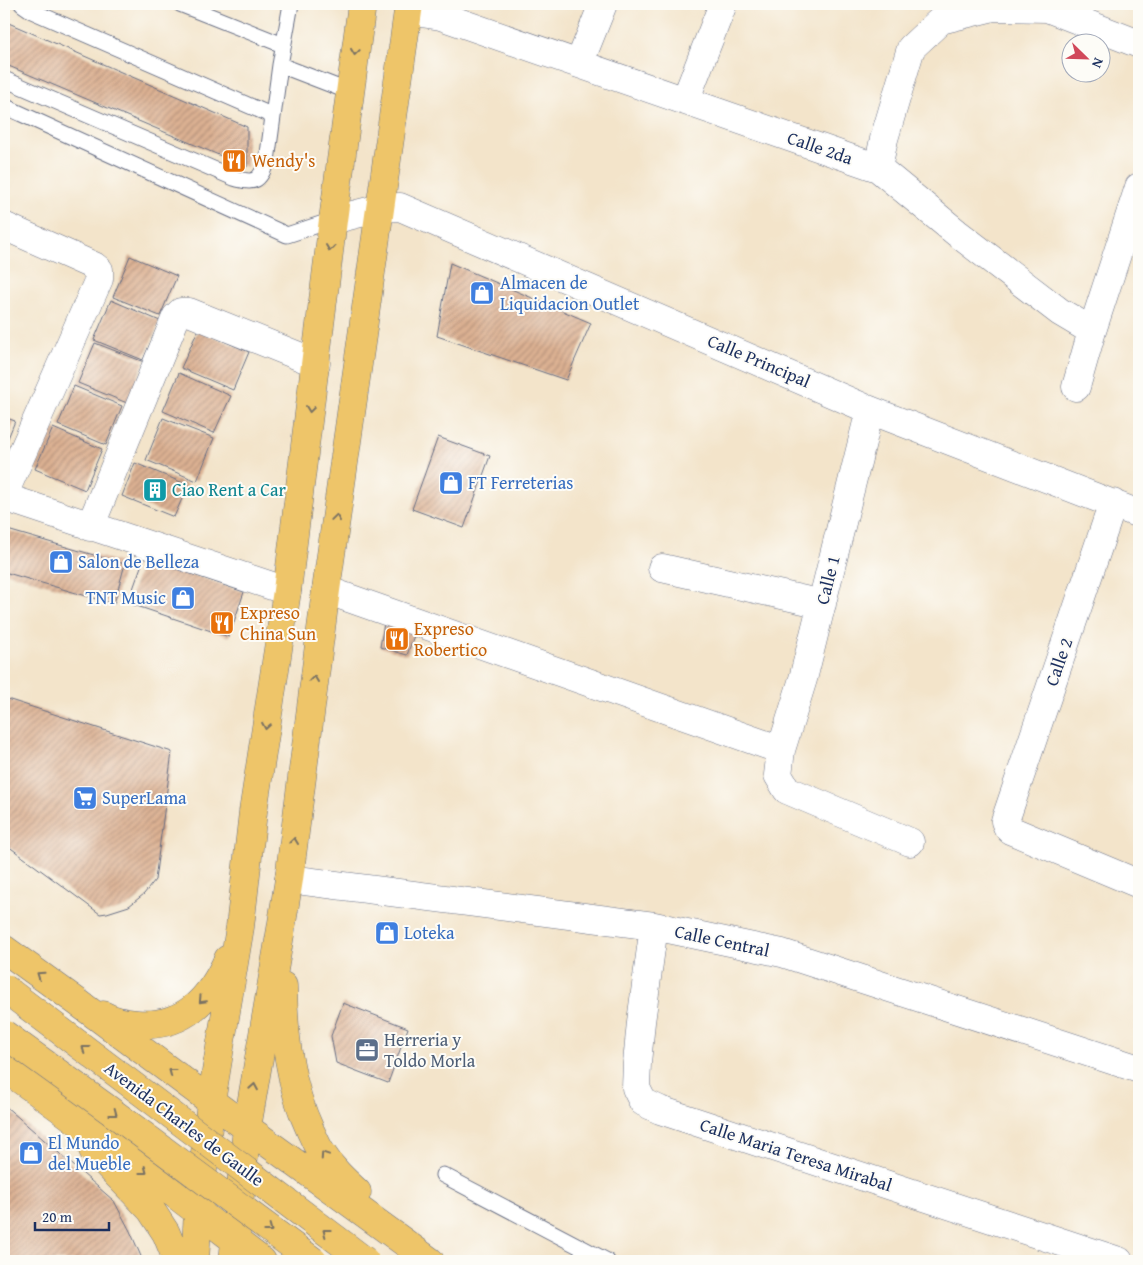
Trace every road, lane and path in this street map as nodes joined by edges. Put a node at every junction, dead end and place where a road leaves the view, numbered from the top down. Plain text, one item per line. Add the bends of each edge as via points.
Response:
1 (22, 4) edge
2 (180, 4) edge
3 (290, 4) edge
4 (362, 4) edge
5 (603, 4) edge
6 (723, 4) edge
7 (994, 5) edge
8 (409, 7) edge
9 (1139, 44) edge
10 (283, 45) junction
11 (579, 64) junction
12 (280, 65) junction
13 (4, 79) edge
14 (350, 92) junction
15 (685, 101) junction
16 (4, 106) edge
17 (273, 116) junction
18 (878, 168) junction
19 (1139, 188) edge
20 (380, 208) junction
21 (333, 220) junction
22 (4, 226) edge
23 (1092, 332) junction
24 (316, 363) junction
25 (1076, 387) dead end
26 (870, 410) junction
27 (4, 496) edge
28 (1113, 503) junction
29 (1139, 514) edge
30 (90, 527) junction
31 (662, 568) dead end
32 (326, 590) junction
33 (287, 592) junction
34 (822, 604) junction
35 (781, 750) junction
36 (910, 842) dead end
37 (289, 878) junction
38 (1139, 884) edge
39 (654, 926) junction
40 (240, 927) junction
41 (281, 929) junction
42 (4, 950) edge
43 (4, 988) edge
44 (76, 1001) junction
45 (4, 1034) edge
46 (4, 1068) edge
47 (1139, 1069) edge
48 (35, 1090) junction
49 (211, 1102) junction
50 (247, 1128) junction
51 (443, 1175) dead end
52 (198, 1212) junction
53 (234, 1250) edge
54 (176, 1261) edge
55 (195, 1261) edge
56 (262, 1261) edge
57 (313, 1261) edge
58 (365, 1261) edge
59 (430, 1261) edge
60 (435, 1261) edge
61 (607, 1261) edge
62 (1119, 1261) edge

1 - 17 lane
2 - 10 lane
3 - 10 lane
4 -> 14 main road
5 - 11 street
6 - 15 street
7 - 9 street, Calle 2da via 1047,8
7 - 18 street, Calle 2da via 941,20 911,48
8 - 11 street, Calle 2da
8 - 20 main road
10 - 12 lane
11 - 15 street, Calle 2da
12 - 14 lane
12 - 17 lane
13 - 17 lane via 246,181 256,180 267,161
14 - 21 main road
15 - 18 street, Calle 2da
16 - 21 lane via 287,235
18 - 23 street via 1060,312
19 - 23 street
20 - 21 street, Calle Principal
20 - 26 street, Calle Principal via 400,207
32 -> 20 main road
21 -> 24 main road
22 - 27 street via 99,270 99,279
23 - 25 street
24 - 30 street via 181,312
24 -> 33 main road
26 - 28 street, Calle Principal
26 - 34 street, Calle 1
27 - 30 street
28 - 29 street, Calle Principal
28 - 38 street, Calle 2 via 1005,821 1010,830
30 - 33 street
31 - 34 street
32 - 35 street
37 -> 32 main road
33 -> 40 main road via 253,812
34 - 35 street, Calle 1
35 - 36 street, Calle 1 via 778,775 787,790
37 - 39 street, Calle Central
37 - 41 main road
39 - 47 street, Calle Central via 782,953
39 - 62 street, Calle Maria Teresa Mirabal via 637,1063 636,1088 643,1102
40 -> 44 main road via 231,954 211,989 202,1002 178,1018 146,1025 127,1023 110,1019
40 - 49 main road
50 -> 41 main road
60 -> 41 main road via 336,1173 320,1152 291,1076
44 -> 42 main road
58 -> 43 main road, Avenida Charles de Gaulle, bridge
49 -> 44 main road
45 -> 57 main road, Avenida Charles de Gaulle, bridge
46 - 48 main road
48 -> 52 main road
48 - 54 main road via 152,1210 166,1233
49 - 50 main road
49 - 52 main road
50 - 53 main road
50 - 59 main road
51 - 61 lane
52 - 53 main road
52 - 55 main road
53 - 56 main road

